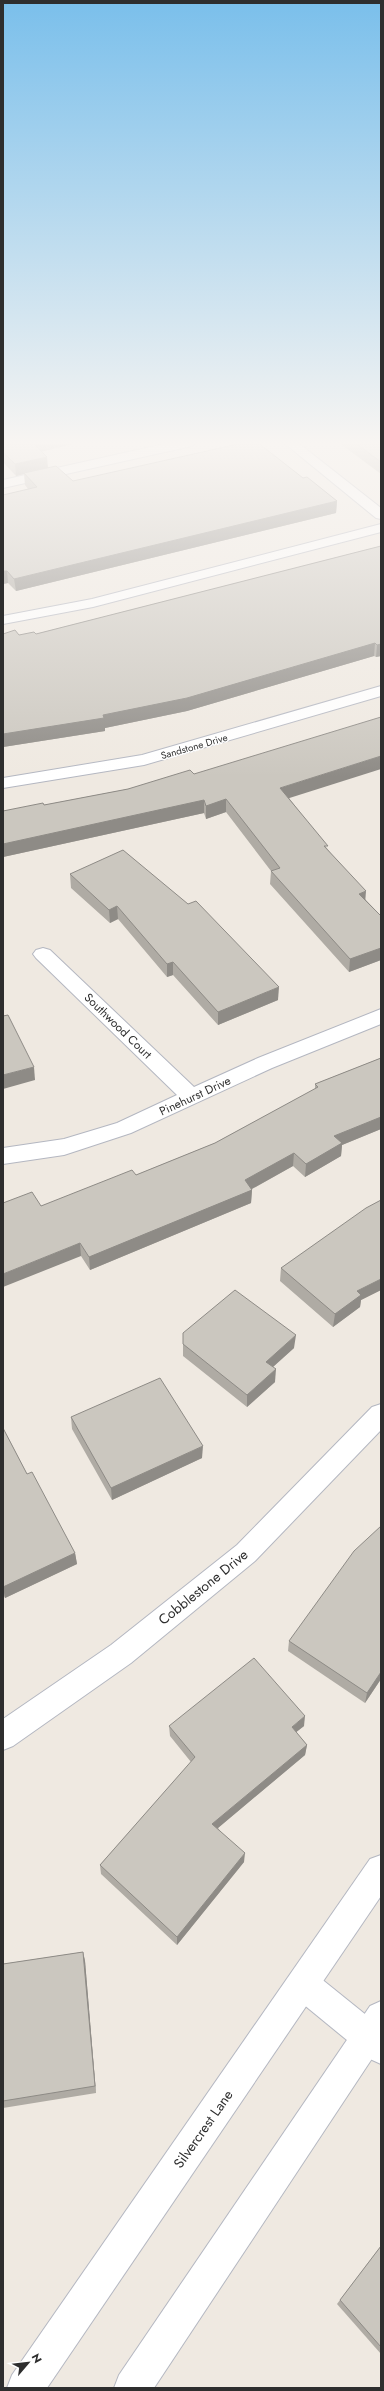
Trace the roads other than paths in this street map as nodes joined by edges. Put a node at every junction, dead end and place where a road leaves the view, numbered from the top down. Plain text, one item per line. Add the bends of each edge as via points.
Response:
1 (283, 554) edge
2 (3, 620) edge
3 (381, 691) edge
4 (3, 783) edge
5 (43, 954) dead end
6 (381, 1016) edge
7 (193, 1098) junction
8 (3, 1156) edge
9 (381, 1414) edge
10 (3, 1736) edge
11 (381, 1870) edge
12 (303, 1984) junction
13 (376, 2034) edge
14 (25, 2388) edge
15 (132, 2388) edge

1 - 2 street via 93,603
3 - 4 street, Sandstone Drive via 144,760
5 - 7 street, Southwood Court
6 - 7 street, Pinehurst Drive via 265,1063
7 - 8 street, Pinehurst Drive via 124,1128 64,1147
9 - 10 street, Cobblestone Drive via 246,1553 121,1654
11 - 12 street, Silvercrest Lane
12 - 13 street
12 - 14 street, Silvercrest Lane
13 - 15 street

